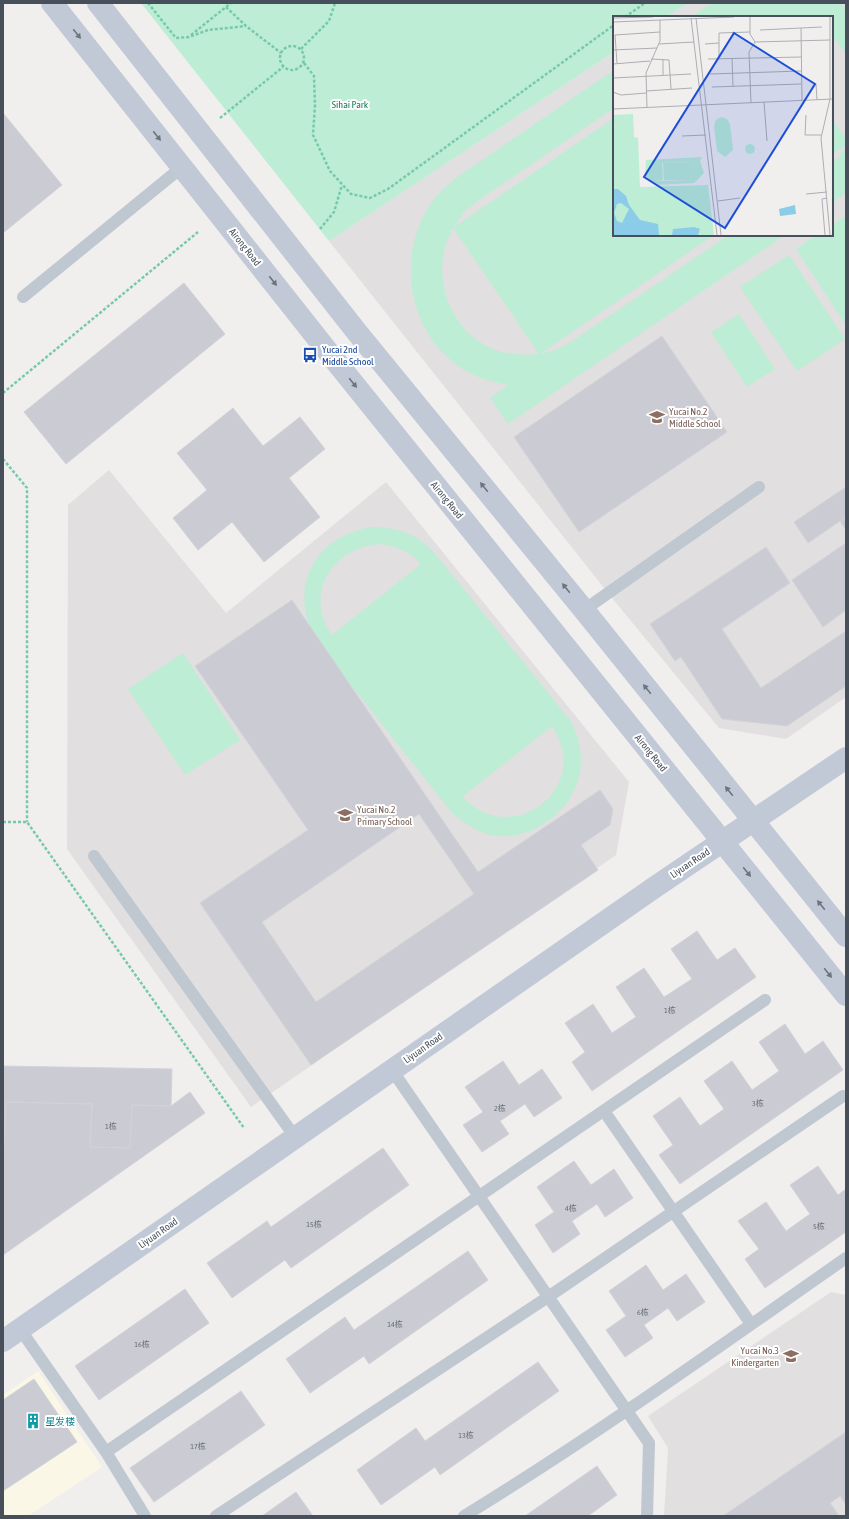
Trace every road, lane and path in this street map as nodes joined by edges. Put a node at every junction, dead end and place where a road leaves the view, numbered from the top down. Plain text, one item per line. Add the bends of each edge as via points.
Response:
1 (52, 3) edge
2 (98, 3) edge
3 (148, 3) edge
4 (231, 3) edge
5 (336, 3) edge
6 (645, 3) edge
7 (226, 7) junction
8 (626, 16) edge
9 (246, 26) junction
10 (613, 26) edge
11 (189, 37) junction
12 (302, 49) junction
13 (281, 53) junction
14 (304, 63) junction
15 (283, 67) junction
16 (217, 120) dead end
17 (182, 167) junction
18 (343, 184) junction
19 (320, 229) dead end
20 (198, 232) dead end
21 (23, 298) dead end
22 (356, 331) junction
23 (329, 353) junction
24 (3, 393) edge
25 (3, 459) edge
26 (759, 487) dead end
27 (584, 610) junction
28 (846, 758) edge
29 (753, 821) junction
30 (3, 822) edge
31 (27, 822) junction
32 (722, 841) junction
33 (94, 856) dead end
34 (846, 936) edge
35 (846, 995) edge
36 (765, 1000) dead end
37 (392, 1070) junction
38 (843, 1096) dead end
39 (604, 1111) junction
40 (244, 1128) dead end
41 (295, 1137) junction
42 (479, 1197) junction
43 (673, 1212) junction
44 (846, 1258) edge
45 (548, 1296) junction
46 (751, 1324) junction
47 (11, 1335) edge
48 (626, 1411) junction
49 (106, 1452) junction
50 (145, 1516) edge
51 (216, 1516) edge
52 (464, 1516) edge
53 (647, 1516) edge

1 -> 17 street, Airong Road
2 - 22 street
3 - 11 path via 176,38
4 - 7 path
5 - 12 path via 329,21
6 - 8 path
7 - 9 path
7 - 11 path
9 - 11 path via 208,30
9 - 13 path
10 - 18 path via 388,189 370,198 351,194
12 - 13 path via 298,46 288,46
12 - 14 path
13 - 15 path
14 - 15 path via 292,70
14 - 18 path via 314,76 316,105 313,135 330,171
15 - 16 path
17 - 21 lane
17 -> 23 street, Airong Road
18 - 19 path via 334,212
20 - 24 path
22 - 23 street
27 -> 22 street
23 -> 32 street, Airong Road
25 - 31 path via 27,488
26 - 27 lane
29 -> 27 street
28 - 29 street, Liyuan Road
29 - 32 street, Liyuan Road
34 -> 29 street
30 - 31 path
31 - 40 path
32 -> 35 street, Airong Road
32 - 37 street, Liyuan Road
33 - 41 lane
36 - 39 lane
37 - 41 street, Liyuan Road
37 - 42 lane
38 - 43 lane
39 - 42 lane
39 - 43 lane
41 - 47 street, Liyuan Road
42 - 45 lane
42 - 49 lane
43 - 45 lane
43 - 46 lane
44 - 46 lane
45 - 48 lane
45 - 51 lane
46 - 48 lane
47 - 49 lane
48 - 52 lane via 531,1475
48 - 53 lane via 649,1443
49 - 50 lane

